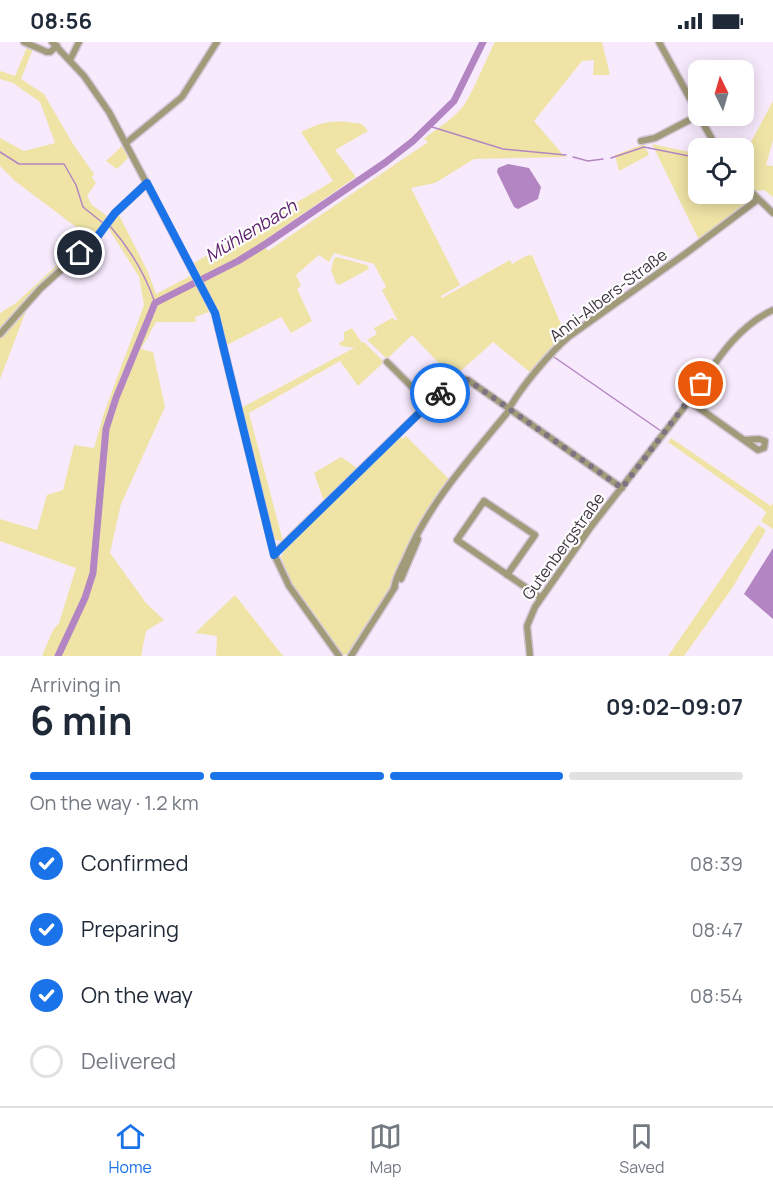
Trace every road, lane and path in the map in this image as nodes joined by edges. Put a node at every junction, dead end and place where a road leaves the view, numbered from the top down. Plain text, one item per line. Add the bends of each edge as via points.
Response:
1 (24, 42) edge
2 (79, 42) edge
3 (217, 42) edge
4 (659, 42) edge
5 (55, 44) edge
6 (70, 60) junction
7 (688, 95) edge
8 (688, 121) edge
9 (641, 141) dead end
10 (126, 143) junction
11 (147, 183) junction
12 (754, 197) edge
13 (757, 200) junction
14 (773, 213) edge
15 (773, 310) edge
16 (0, 334) edge
17 (387, 362) dead end
18 (689, 401) junction
19 (429, 404) junction
20 (509, 408) junction
21 (744, 440) dead end
22 (622, 488) junction
23 (274, 555) junction
24 (507, 575) junction
25 (541, 598) junction
26 (339, 656) edge
27 (351, 656) edge
28 (530, 656) edge

1 - 5 street via 47,52
2 - 6 street
3 - 10 street via 182,97
4 - 7 street
5 - 6 street
6 - 10 street via 95,90
8 - 9 street
10 - 11 street
11 - 16 street
11 - 23 street via 219,325
12 - 13 street
13 - 14 street
13 - 20 street, Anni-Albers-Straße via 563,342
15 - 18 street, Gutenbergstraße via 736,337
17 - 19 street
18 - 21 street
18 - 22 street, Gutenbergstraße
19 - 20 street via 451,382 464,378
19 - 23 street
20 - 22 street, Gutenbergstraße
20 - 27 street via 424,521 410,561
22 - 25 street, Gutenbergstraße
23 - 26 street via 289,586
24 - 24 street via 457,540 484,501 535,536
24 - 25 street
25 - 28 street, Gutenbergstraße via 527,626

